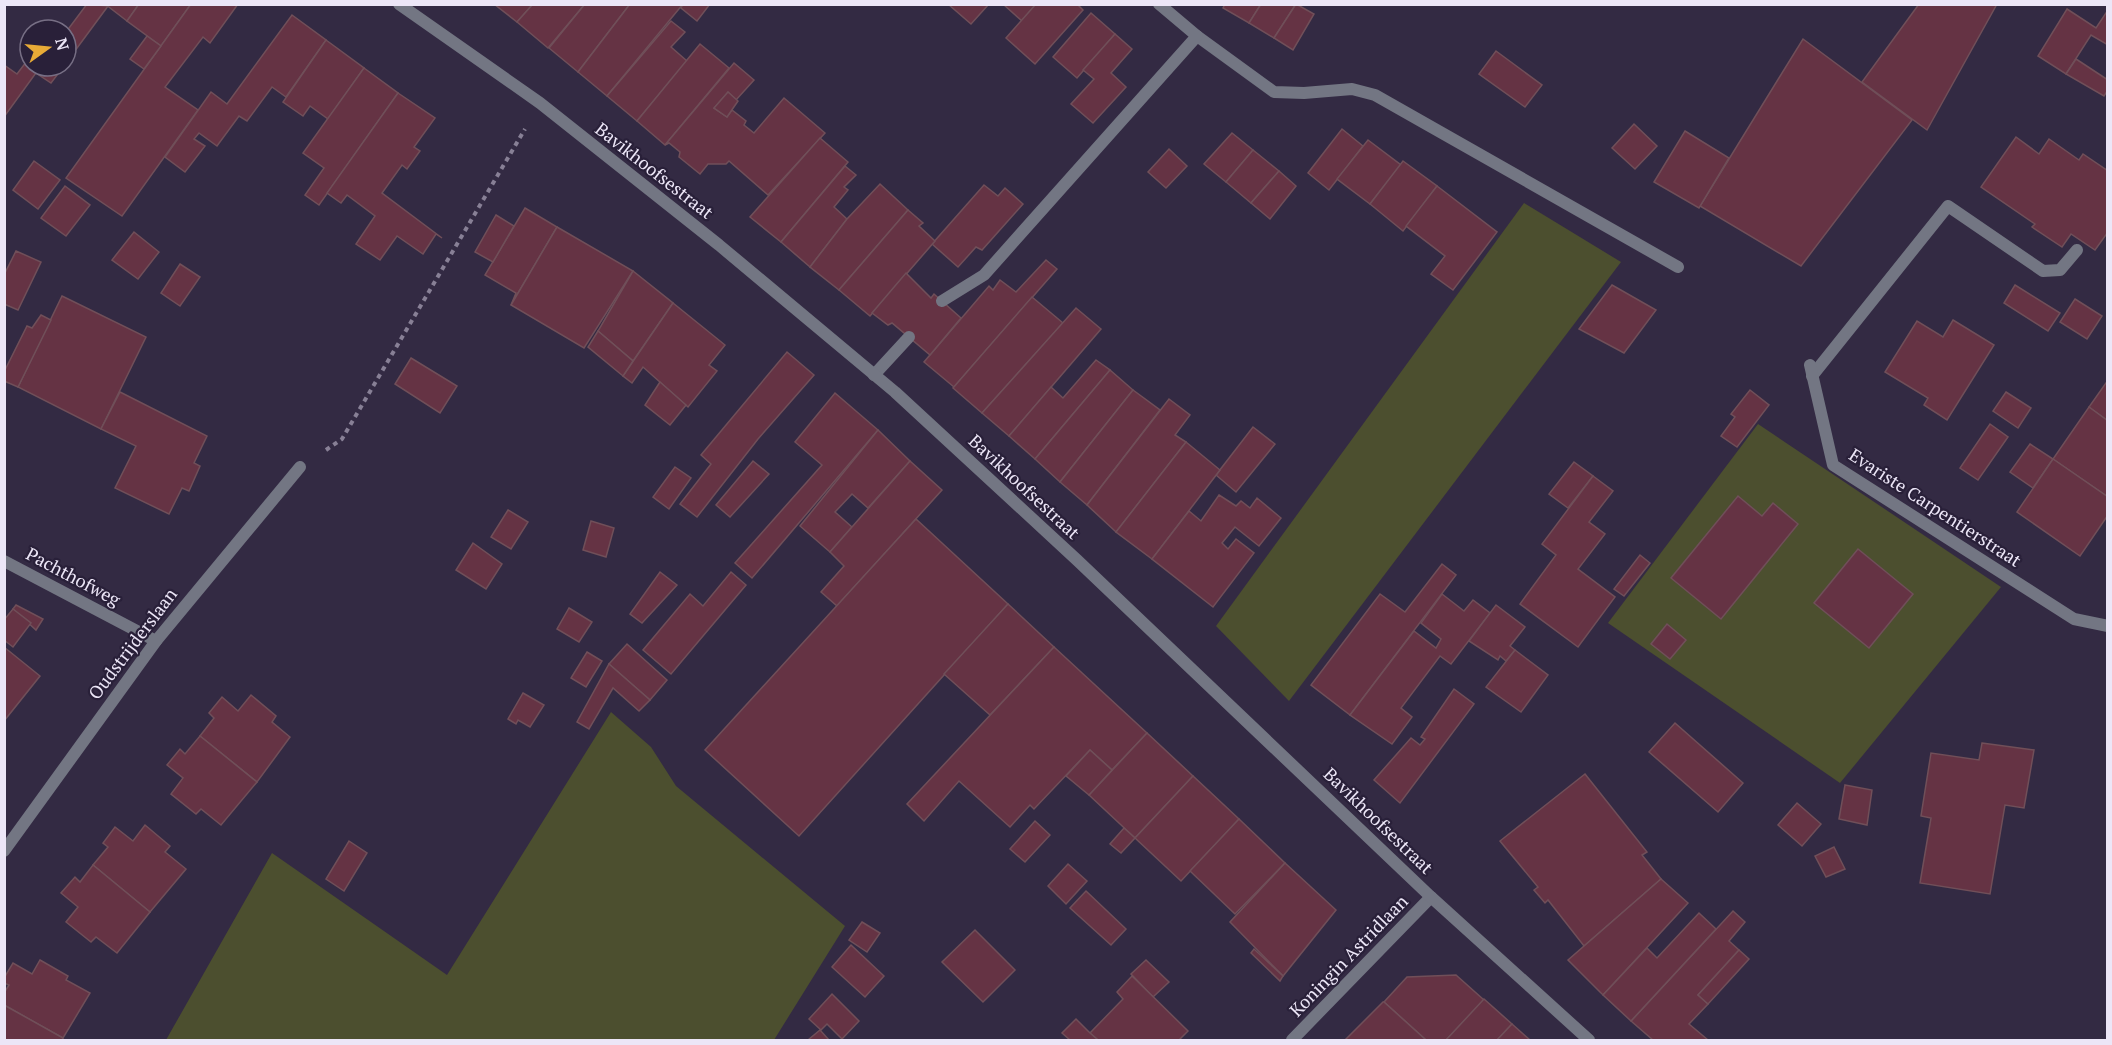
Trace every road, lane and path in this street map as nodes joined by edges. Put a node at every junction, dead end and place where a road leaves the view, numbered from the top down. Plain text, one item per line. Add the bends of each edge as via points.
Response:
1 (399, 4) edge
2 (1159, 4) edge
3 (1197, 36) junction
4 (540, 103) junction
5 (2077, 250) dead end
6 (1678, 267) dead end
7 (942, 301) dead end
8 (909, 337) dead end
9 (874, 375) junction
10 (300, 467) joint
11 (4, 561) edge
12 (2108, 626) edge
13 (156, 641) junction
14 (4, 851) edge
15 (1431, 897) junction
16 (1292, 1041) edge
17 (1588, 1041) edge

1 - 4 street, Bavikhoofsestraat
2 - 3 street
3 - 6 street via 1274,92 1352,89 1375,95
3 - 7 street via 984,275
4 - 9 street, Bavikhoofsestraat via 719,244
4 - 10 path via 342,439
5 - 12 street, Evariste Carpentierstraat via 2060,270 2043,271 1948,206 1811,371 1833,465 2074,618
8 - 9 street
9 - 15 street, Bavikhoofsestraat via 1068,552
10 - 13 street, Oudstrijderslaan
11 - 13 street, Pachthofweg
13 - 14 street, Oudstrijderslaan
15 - 16 street, Koningin Astridlaan
15 - 17 street, Bavikhoofsestraat

